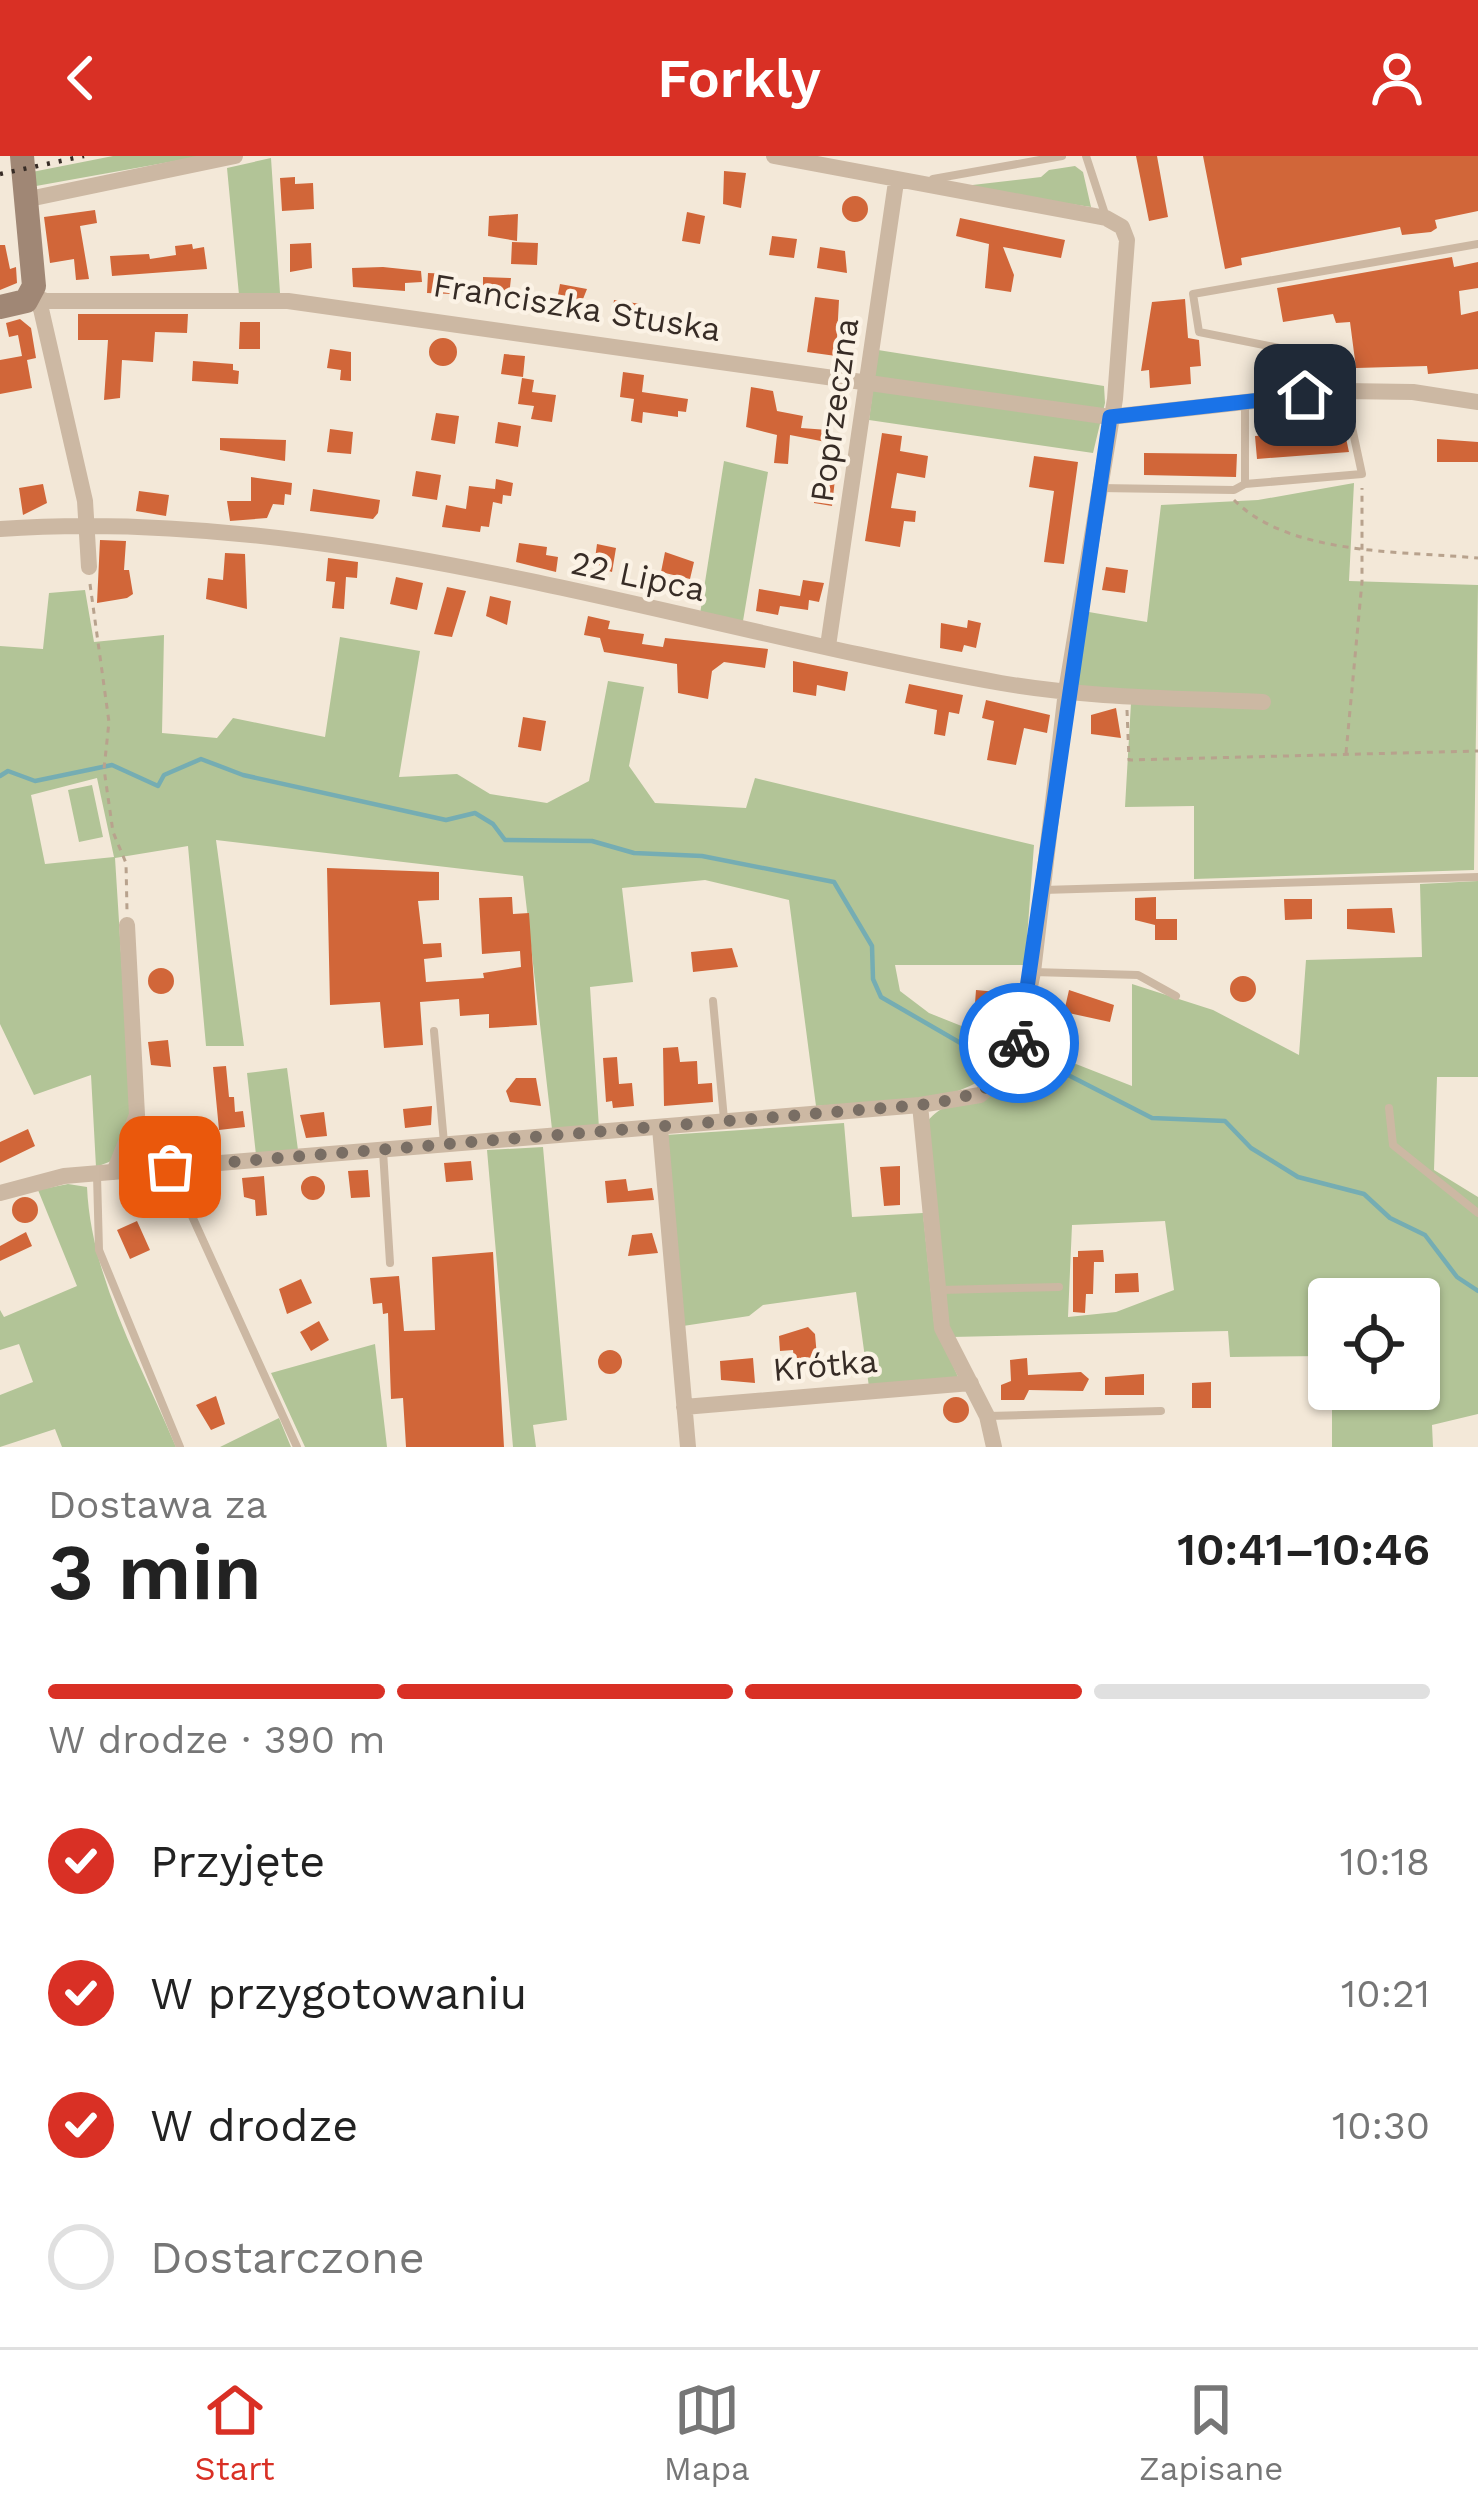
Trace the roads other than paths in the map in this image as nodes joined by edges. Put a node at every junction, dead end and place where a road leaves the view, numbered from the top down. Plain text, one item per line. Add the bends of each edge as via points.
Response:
1 (22, 156) edge
2 (236, 156) edge
3 (774, 156) edge
4 (1063, 156) edge
5 (1086, 156) edge
6 (896, 182) junction
7 (29, 199) junction
8 (1106, 218) junction
9 (1478, 244) edge
10 (15, 303) edge
11 (868, 385) junction
12 (1344, 391) junction
13 (1305, 395) junction
14 (1478, 402) edge
15 (1246, 403) junction
16 (1110, 417) junction
17 (1245, 484) junction
18 (1098, 488) junction
19 (86, 523) junction
20 (0, 529) edge
21 (88, 567) road end
22 (828, 646) junction
23 (1066, 691) junction
24 (1263, 703) dead end
25 (1478, 877) edge
26 (1042, 890) junction
27 (127, 925) road end
28 (1033, 972) junction
29 (1176, 996) dead end
30 (713, 1001) dead end
31 (434, 1031) dead end
32 (920, 1105) junction
33 (1389, 1108) dead end
34 (725, 1122) junction
35 (660, 1128) junction
36 (444, 1145) junction
37 (383, 1150) junction
38 (170, 1167) junction
39 (105, 1173) junction
40 (0, 1193) edge
41 (1478, 1213) edge
42 (390, 1263) dead end
43 (1059, 1287) dead end
44 (934, 1290) junction
45 (970, 1383) junction
46 (684, 1407) junction
47 (1162, 1411) dead end
48 (987, 1416) junction
49 (180, 1447) edge
50 (297, 1447) edge
51 (688, 1447) edge
52 (994, 1447) edge

1 - 7 street
2 - 7 street
3 - 6 street
4 - 6 lane
5 - 8 lane
6 - 8 street
6 - 11 street, Poprzeczna
7 - 10 street
8 - 16 street via 1122,227 1129,277
9 - 13 lane via 1193,294 1199,332 1304,352
10 - 11 street, Franciszka Stuska via 288,301
10 - 19 street via 41,308
11 - 16 street, Franciszka Stuska
11 - 22 street, Poprzeczna
12 - 13 street, Franciszka Stuska
12 - 14 street, Franciszka Stuska
12 - 17 lane via 1362,474
13 - 15 street, Franciszka Stuska
15 - 16 street, Franciszka Stuska
15 - 17 lane
16 - 18 street
17 - 18 lane
18 - 23 street
19 - 20 street, 22 Lipca
19 - 21 street
19 - 22 street, 22 Lipca via 364,551
22 - 23 street, 22 Lipca
23 - 24 street, 22 Lipca
23 - 26 street
25 - 26 lane
26 - 28 street
27 - 39 street via 137,1115
28 - 29 lane via 1138,975
28 - 32 street via 1017,1051 1002,1076 980,1095
30 - 34 lane
31 - 36 lane
32 - 34 street
32 - 44 street
33 - 41 lane via 1394,1144
34 - 35 street
35 - 36 street
35 - 46 street
36 - 37 street
37 - 38 street
37 - 42 lane
38 - 39 street
38 - 50 lane
39 - 40 street
39 - 49 lane via 99,1250
43 - 44 lane
44 - 45 street via 942,1328
45 - 46 street, Krótka
45 - 48 street
46 - 51 street
47 - 48 lane
48 - 52 street

